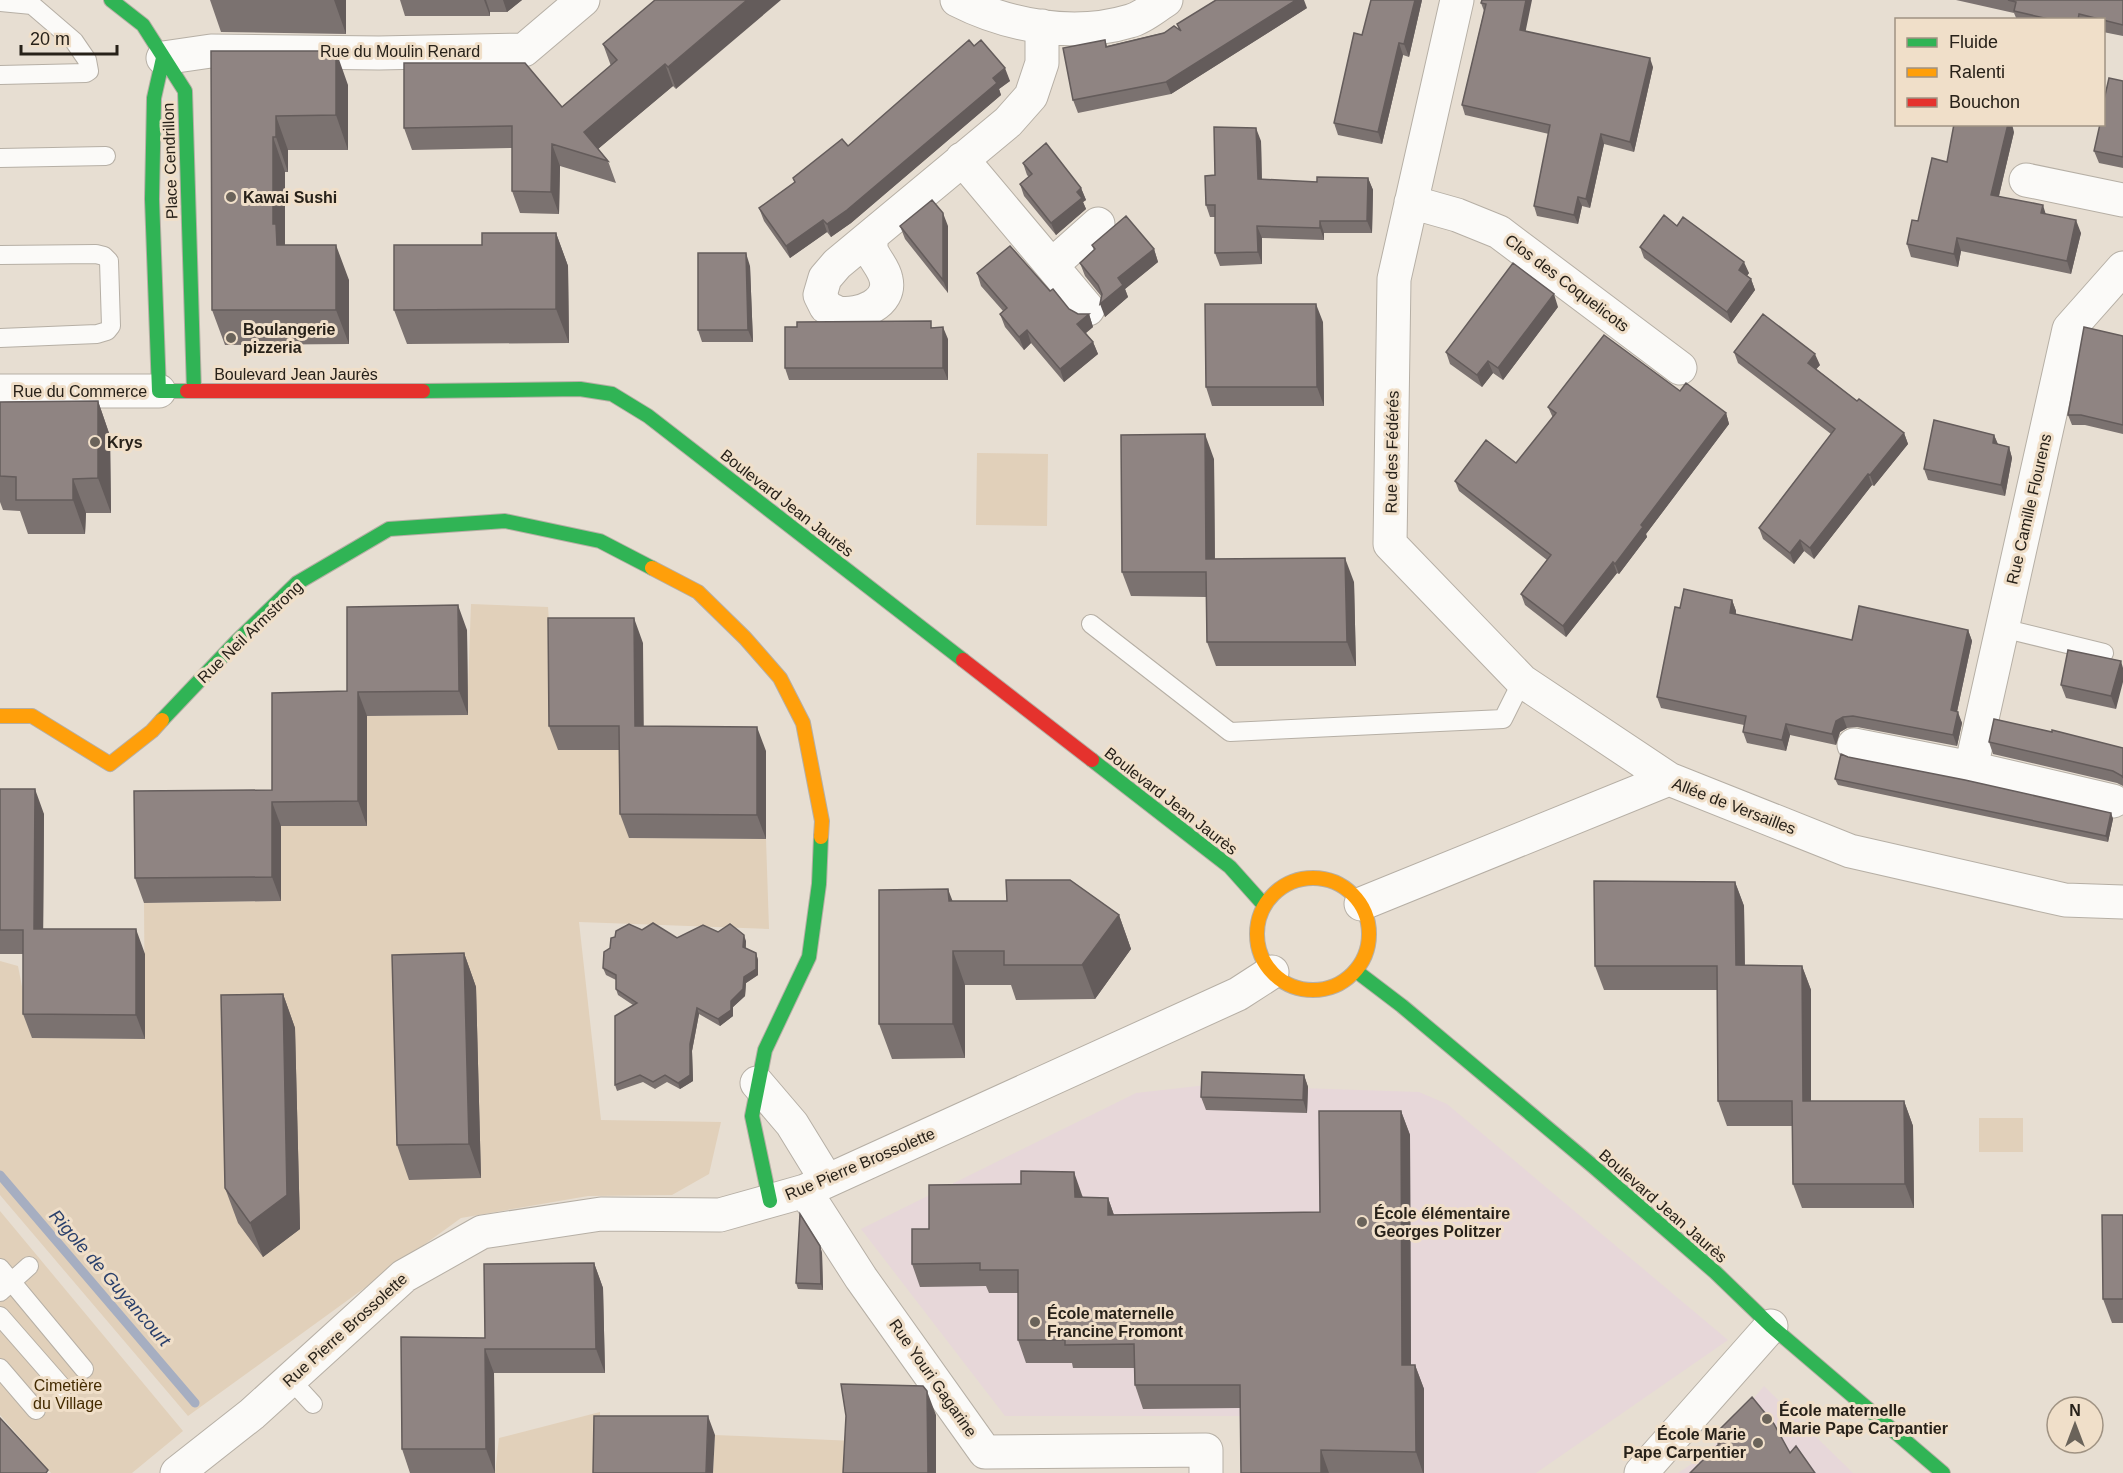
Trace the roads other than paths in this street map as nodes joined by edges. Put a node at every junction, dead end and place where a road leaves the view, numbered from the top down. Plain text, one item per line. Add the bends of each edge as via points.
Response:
1 (111, 0) edge
2 (583, 0) edge
3 (957, 0) edge
4 (1166, 0) edge
5 (1456, 0) edge
6 (0, 2) edge
7 (1042, 26) junction
8 (163, 58) junction
9 (0, 75) edge
10 (106, 156) dead end
11 (0, 158) edge
12 (962, 159) junction
13 (2026, 180) dead end
14 (2123, 200) edge
15 (1411, 202) junction
16 (1098, 224) dead end
17 (872, 235) dead end
18 (0, 255) edge
19 (1052, 265) junction
20 (2123, 268) edge
21 (1088, 309) dead end
22 (0, 338) edge
23 (1680, 368) dead end
24 (0, 391) edge
25 (159, 391) junction
26 (194, 391) junction
27 (1090, 624) dead end
28 (2002, 628) junction
29 (2104, 653) dead end
30 (1522, 681) junction
31 (0, 716) edge
32 (1854, 745) dead end
33 (1971, 768) junction
34 (1669, 779) junction
35 (2113, 801) dead end
36 (2123, 902) edge
37 (1361, 904) junction
38 (1264, 905) junction
39 (1356, 971) junction
40 (1272, 972) junction
41 (757, 1083) junction
42 (816, 1186) junction
43 (770, 1202) junction
44 (30, 1266) dead end
45 (4, 1280) edge
46 (0, 1316) edge
47 (1771, 1326) junction
48 (0, 1368) edge
49 (84, 1369) dead end
50 (290, 1379) junction
51 (63, 1389) dead end
52 (313, 1404) dead end
53 (36, 1410) dead end
54 (177, 1473) edge
55 (1206, 1473) edge
56 (1641, 1473) edge
57 (1943, 1473) edge

1 - 8 street via 143,25
2 - 8 street, Rue du Moulin Renard via 524,50 211,51
3 - 7 street via 1015,21
4 - 7 street via 1132,21 1088,29
5 - 15 street, Rue des Fédérés
6 - 9 lane via 32,5 74,41 87,60 89,71
7 - 12 street via 1042,63 1031,96 1008,122
8 - 25 street, Place Cendrillon via 154,98 152,199
8 - 26 street, Place Cendrillon via 185,91
10 - 11 lane
12 - 17 street
12 - 19 street
13 - 14 street
15 - 23 street, Clos des Coquelicots via 1499,232
15 - 30 street, Rue des Fédérés via 1394,279 1390,544
16 - 19 street
18 - 22 lane via 104,256 109,261 111,326 107,332 97,334
19 - 21 street
20 - 28 street, Rue Camille Flourens via 2069,329
24 - 25 street, Rue du Commerce
25 - 26 street
26 - 38 street, Boulevard Jean Jaurès via 580,389 612,394 648,416 1208,850 1238,874
27 - 30 lane via 1230,732 1503,719
28 - 29 lane
28 - 33 street, Rue Camille Flourens
30 - 34 street, Rue des Fédérés
31 - 41 street, Rue Neil Armstrong via 32,716 111,764 152,730 297,584 389,529 505,521 600,541 698,592 780,678 803,723 822,821 819,885 809,957 765,1050
32 - 33 street
33 - 35 street
34 - 36 street, Allée de Versailles via 1850,851 2065,900
34 - 37 street, Allée de Versailles
37 - 38 street via 1348,889 1331,880 1312,878 1293,881 1276,890
37 - 39 street via 1368,921 1369,940
38 - 40 street via 1257,922 1257,940 1261,957
39 - 40 street via 1338,985 1320,989 1286,983
39 - 47 street, Boulevard Jean Jaurès via 1594,1167
40 - 42 street, Rue Pierre Brossolette via 1238,994
41 - 42 street via 792,1124
41 - 43 street, Rue Neil Armstrong via 752,1116
42 - 43 street, Rue Pierre Brossolette
42 - 55 street, Rue Youri Gagarine via 861,1278 985,1452 1206,1450
43 - 50 street, Rue Pierre Brossolette via 720,1215 601,1214 482,1232 404,1276
44 - 45 lane
45 - 49 lane
46 - 51 lane
47 - 56 street
47 - 57 street, Boulevard Jean Jaurès
48 - 53 lane
50 - 52 lane
50 - 54 street, Rue Pierre Brossolette

